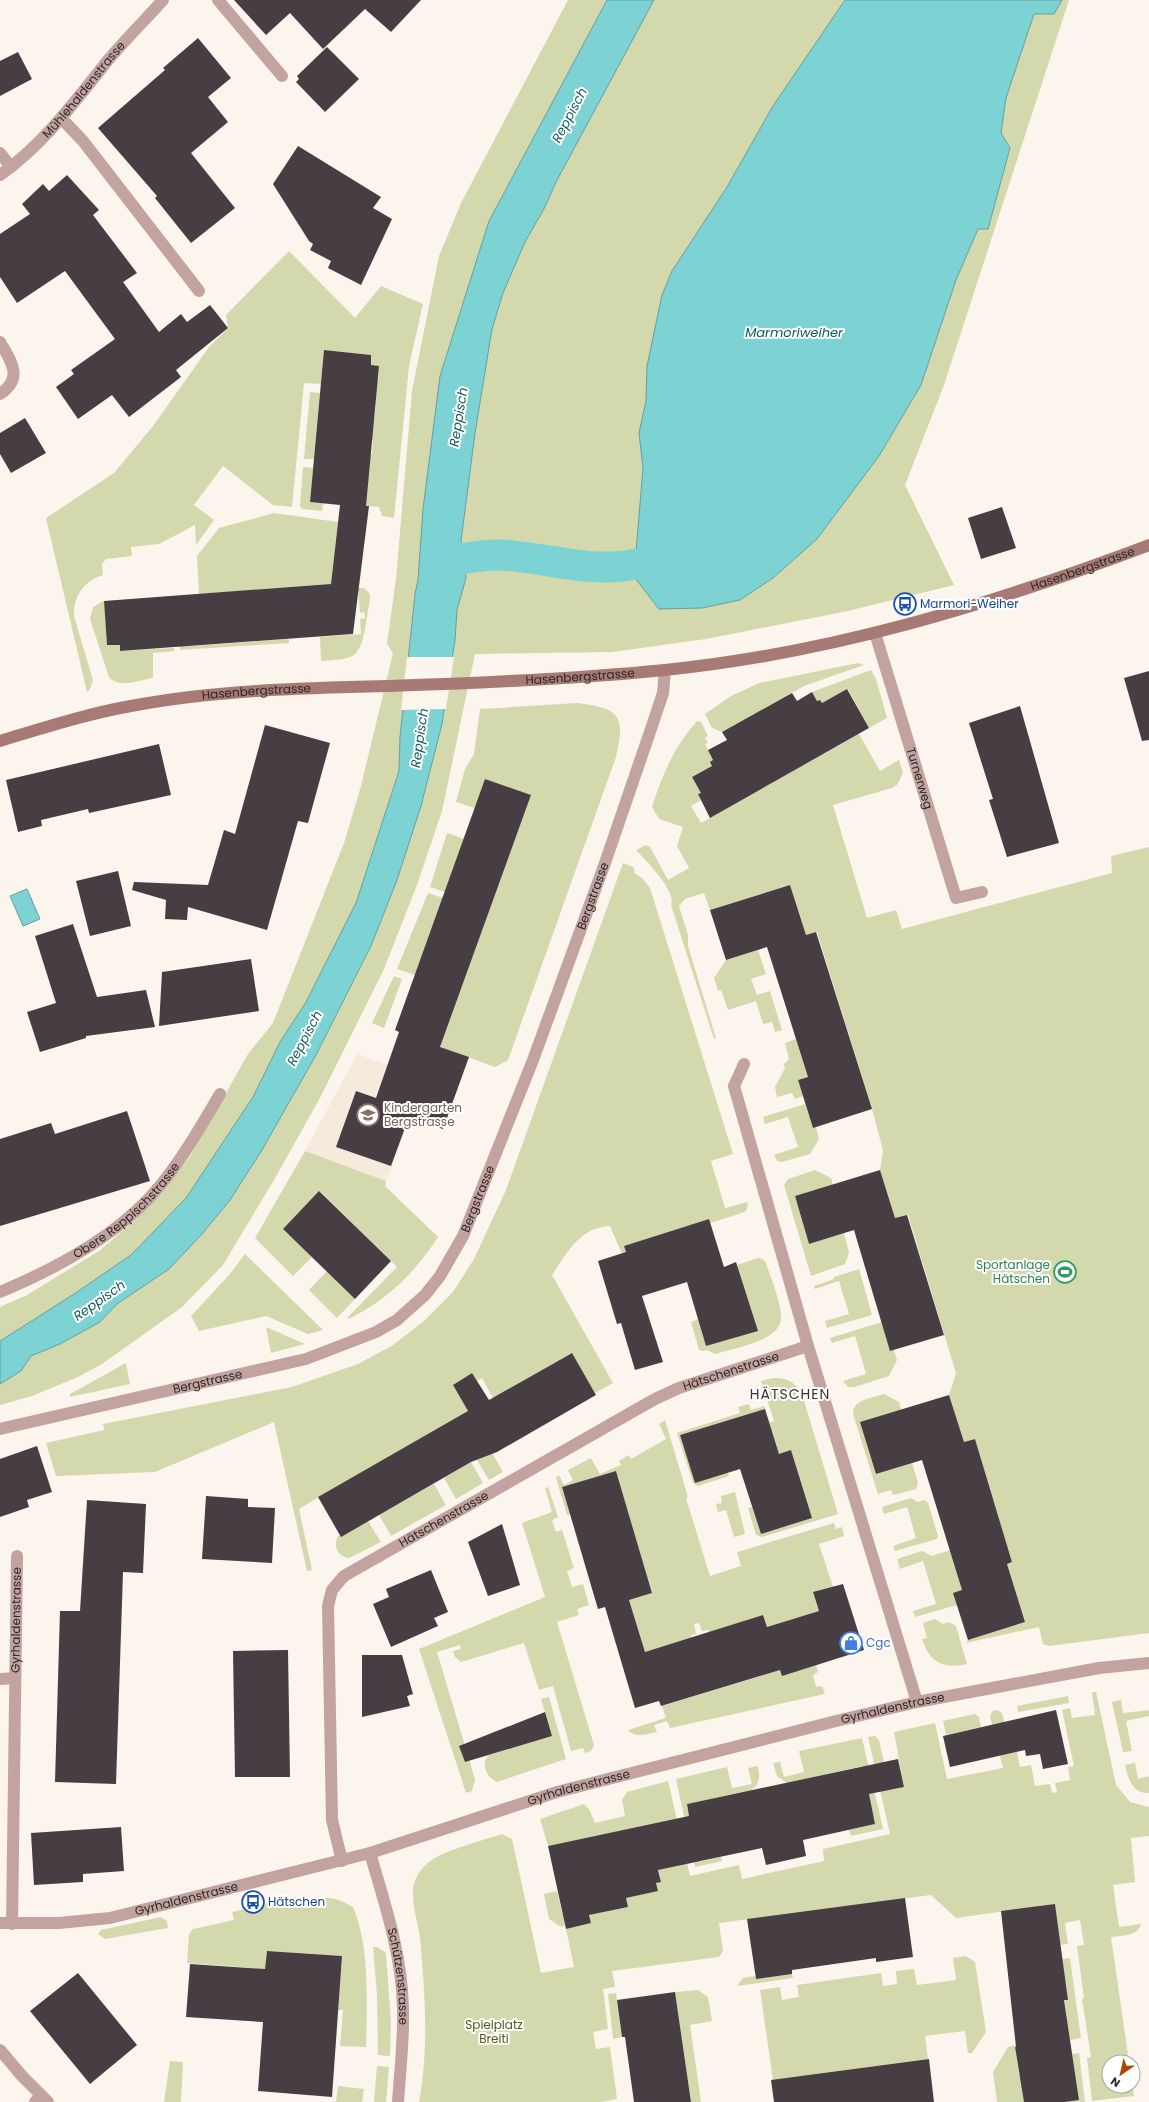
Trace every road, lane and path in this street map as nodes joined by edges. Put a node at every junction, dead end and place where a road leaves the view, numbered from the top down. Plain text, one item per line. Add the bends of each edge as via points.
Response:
1 (163, 0) edge
2 (218, 0) edge
3 (282, 76) dead end
4 (61, 118) junction
5 (0, 153) edge
6 (11, 167) junction
7 (0, 175) edge
8 (199, 291) dead end
9 (0, 342) edge
10 (0, 394) edge
11 (1149, 545) edge
12 (875, 633) junction
13 (665, 670) junction
14 (0, 742) edge
15 (982, 892) dead end
16 (744, 1064) dead end
17 (220, 1094) dead end
18 (0, 1292) edge
19 (808, 1346) junction
20 (0, 1429) edge
21 (17, 1556) dead end
22 (1149, 1664) edge
23 (15, 1678) junction
24 (0, 1679) edge
25 (917, 1702) junction
26 (370, 1853) junction
27 (342, 1861) junction
28 (6, 1924) edge
29 (0, 2050) edge
30 (41, 2100) edge
31 (398, 2102) edge

1 - 4 street, Mühlehaldenstrasse via 111,57
2 - 3 street
4 - 6 street, Mühlehaldenstrasse
4 - 8 street via 83,141
5 - 6 street
6 - 7 street, Mühlehaldenstrasse
9 - 10 street via 14,364 14,377 6,390
11 - 12 street, Hasenbergstrasse via 992,600
12 - 13 street, Hasenbergstrasse via 741,660
12 - 15 street, Turnerweg via 956,898
13 - 14 street, Hasenbergstrasse via 488,683 327,686 209,695 130,706 60,722
13 - 20 street, Bergstrasse via 662,693 652,726 533,1060 463,1236 440,1276 425,1295 397,1320 376,1332 306,1359
16 - 19 street via 734,1086
17 - 18 street, Obere Reppischstrasse via 185,1152 158,1189 128,1217 89,1246 34,1278
19 - 25 street
19 - 27 street, Hätschenstrasse via 679,1388 654,1399 344,1576 332,1590 328,1606 332,1820
21 - 23 street, Gyrhaldenstrasse
22 - 25 street, Gyrhaldenstrasse via 1099,1668
23 - 24 street
23 - 28 street, Gyrhaldenstrasse
25 - 26 street, Gyrhaldenstrasse via 557,1792
26 - 27 street, Gyrhaldenstrasse
26 - 31 street, Schützenstrasse via 392,1931 400,1976 403,2038
27 - 28 street, Gyrhaldenstrasse via 110,1918 59,1923
29 - 30 street

